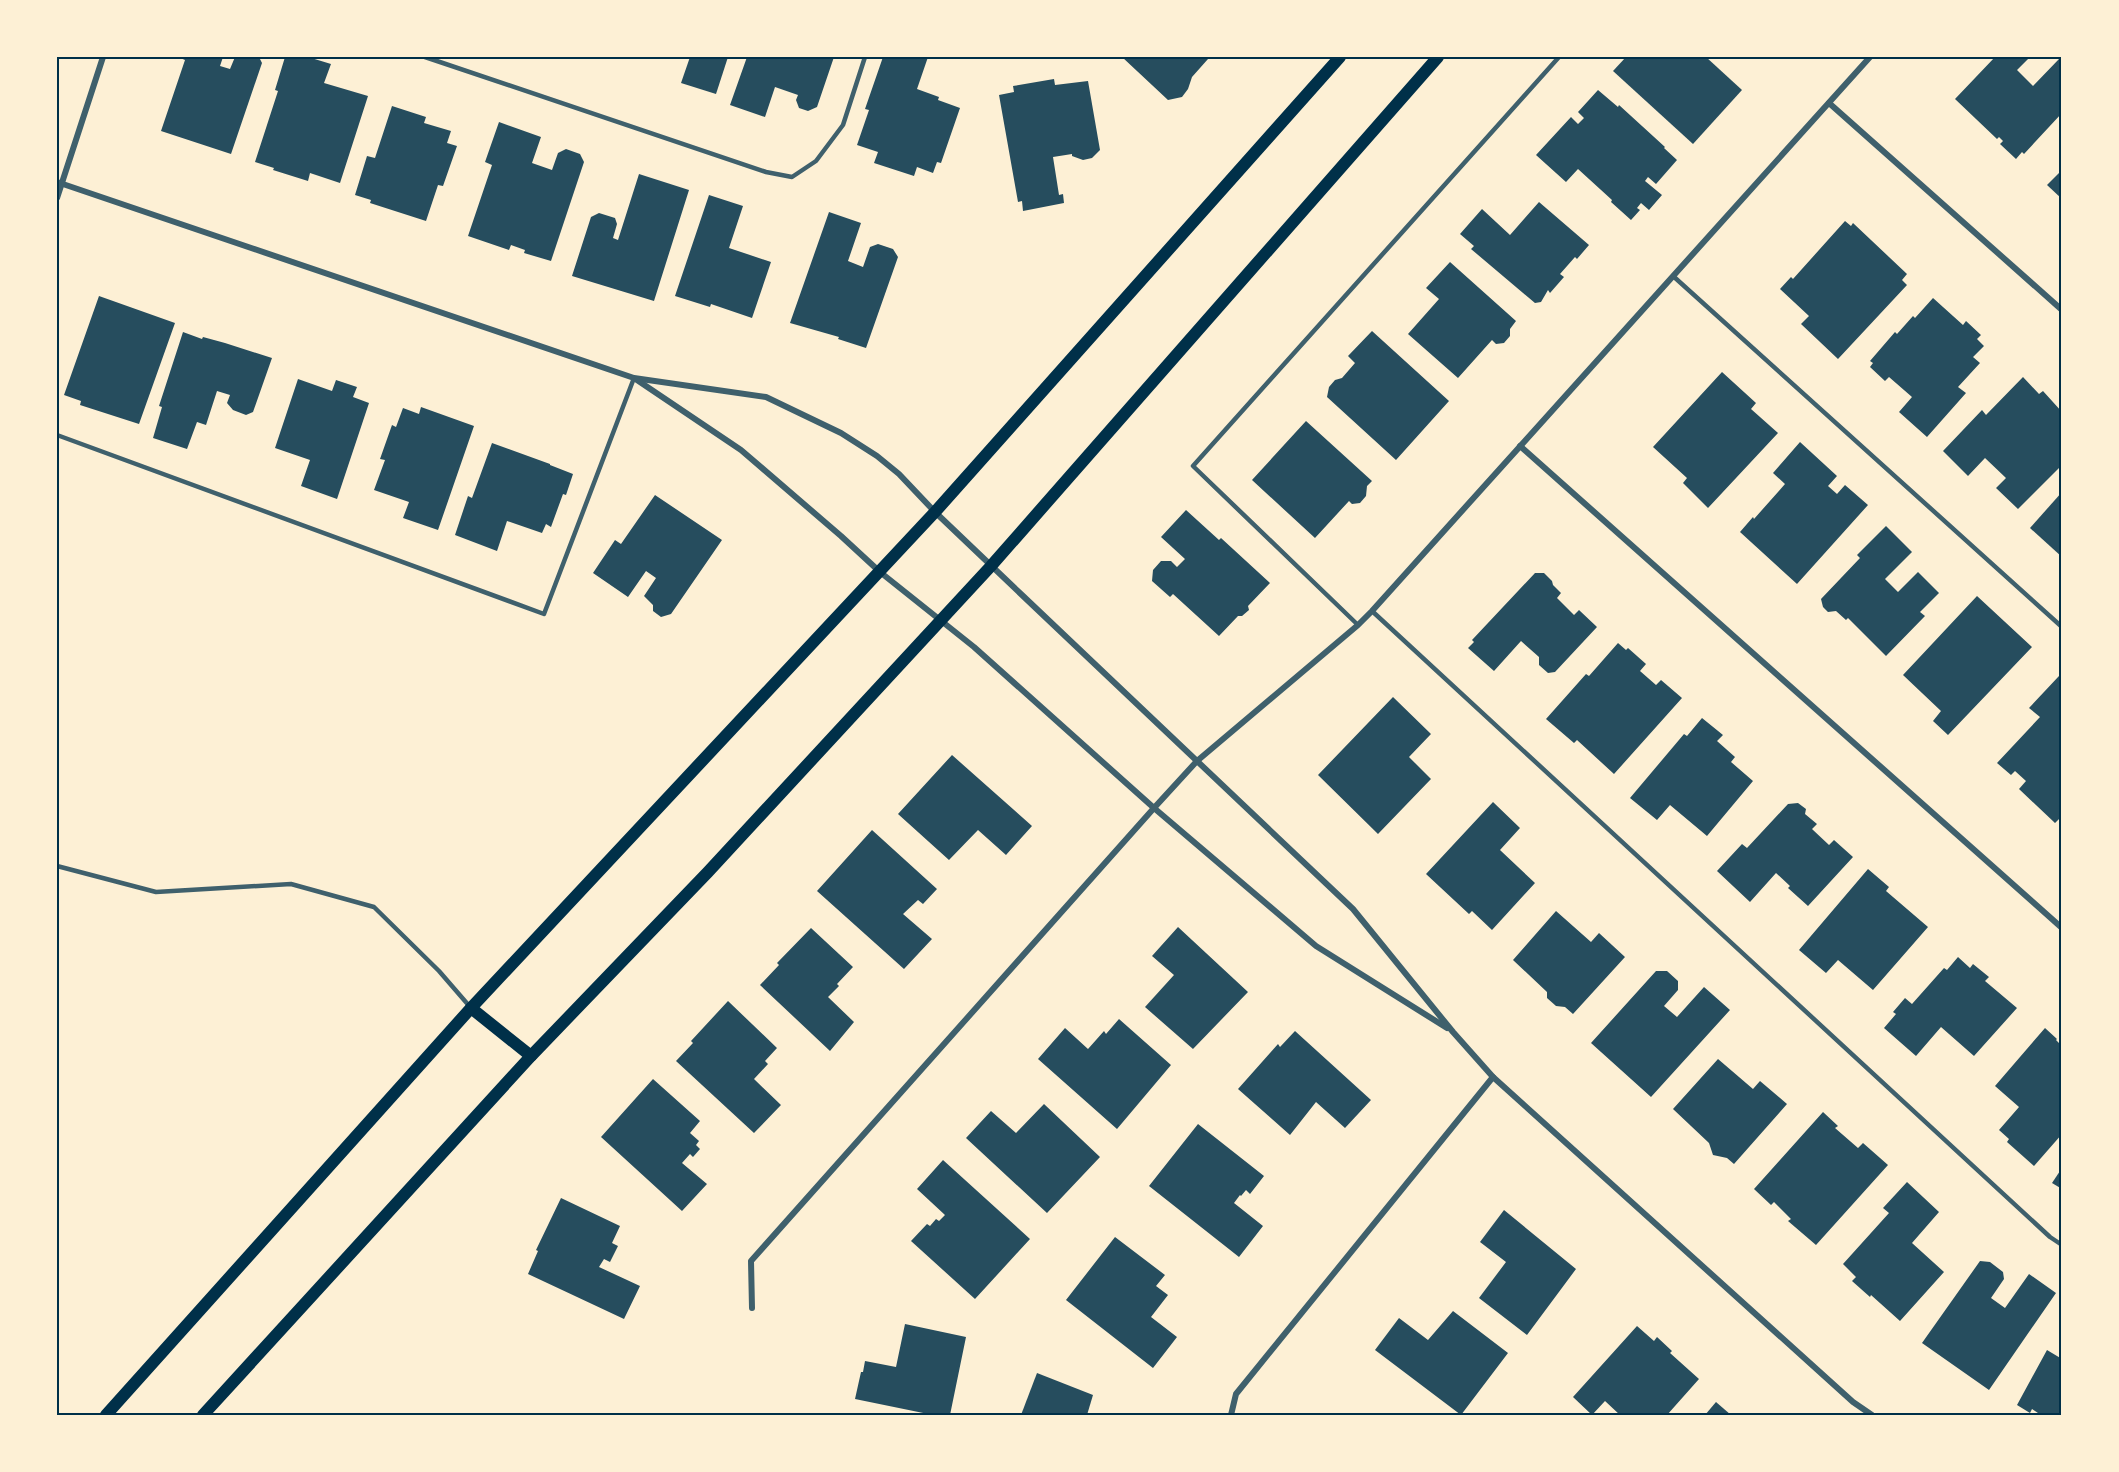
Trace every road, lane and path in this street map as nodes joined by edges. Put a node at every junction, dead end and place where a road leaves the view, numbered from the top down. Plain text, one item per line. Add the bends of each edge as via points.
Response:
1 (103, 57) edge
2 (425, 57) edge
3 (866, 57) edge
4 (1340, 57) edge
5 (1438, 57) edge
6 (1559, 57) edge
7 (1870, 57) edge
8 (1828, 103) junction
9 (59, 183) edge
10 (57, 198) edge
11 (1673, 276) junction
12 (2062, 310) edge
13 (634, 378) junction
14 (57, 435) edge
15 (1520, 446) junction
16 (935, 512) junction
17 (991, 566) junction
18 (880, 572) junction
19 (1372, 611) junction
20 (940, 621) junction
21 (1358, 625) junction
22 (2062, 627) edge
23 (1197, 761) junction
24 (1154, 808) junction
25 (57, 866) edge
26 (2062, 928) edge
27 (471, 1008) junction
28 (1453, 1032) junction
29 (531, 1056) junction
30 (1494, 1077) junction
31 (2062, 1245) edge
32 (752, 1308) dead end
33 (106, 1415) edge
34 (203, 1415) edge
35 (1231, 1415) edge
36 (1872, 1415) edge

1 - 9 street
2 - 3 lane via 766,172 792,177 816,160 843,125
4 - 16 main road
5 - 17 main road
6 - 21 lane via 1192,466
7 - 8 street
8 - 11 street
8 - 12 street
9 - 10 street
9 - 13 street
11 - 15 street
11 - 22 lane
13 - 14 lane via 544,614
13 - 16 street via 766,397 877,456
13 - 18 street via 741,450
15 - 19 street
15 - 26 street
16 - 17 street
16 - 18 main road
17 - 20 main road
17 - 23 street
18 - 20 street
18 - 27 main road
19 - 21 street
19 - 31 lane
20 - 24 street via 974,646
20 - 29 main road
21 - 23 street
23 - 24 street
23 - 28 street via 1353,909
24 - 28 street via 1316,946
24 - 32 street via 751,1261
25 - 27 lane via 156,892 291,884 374,908
27 - 29 main road
27 - 33 main road
28 - 30 street
29 - 34 main road
30 - 35 street via 1236,1394
30 - 36 street

